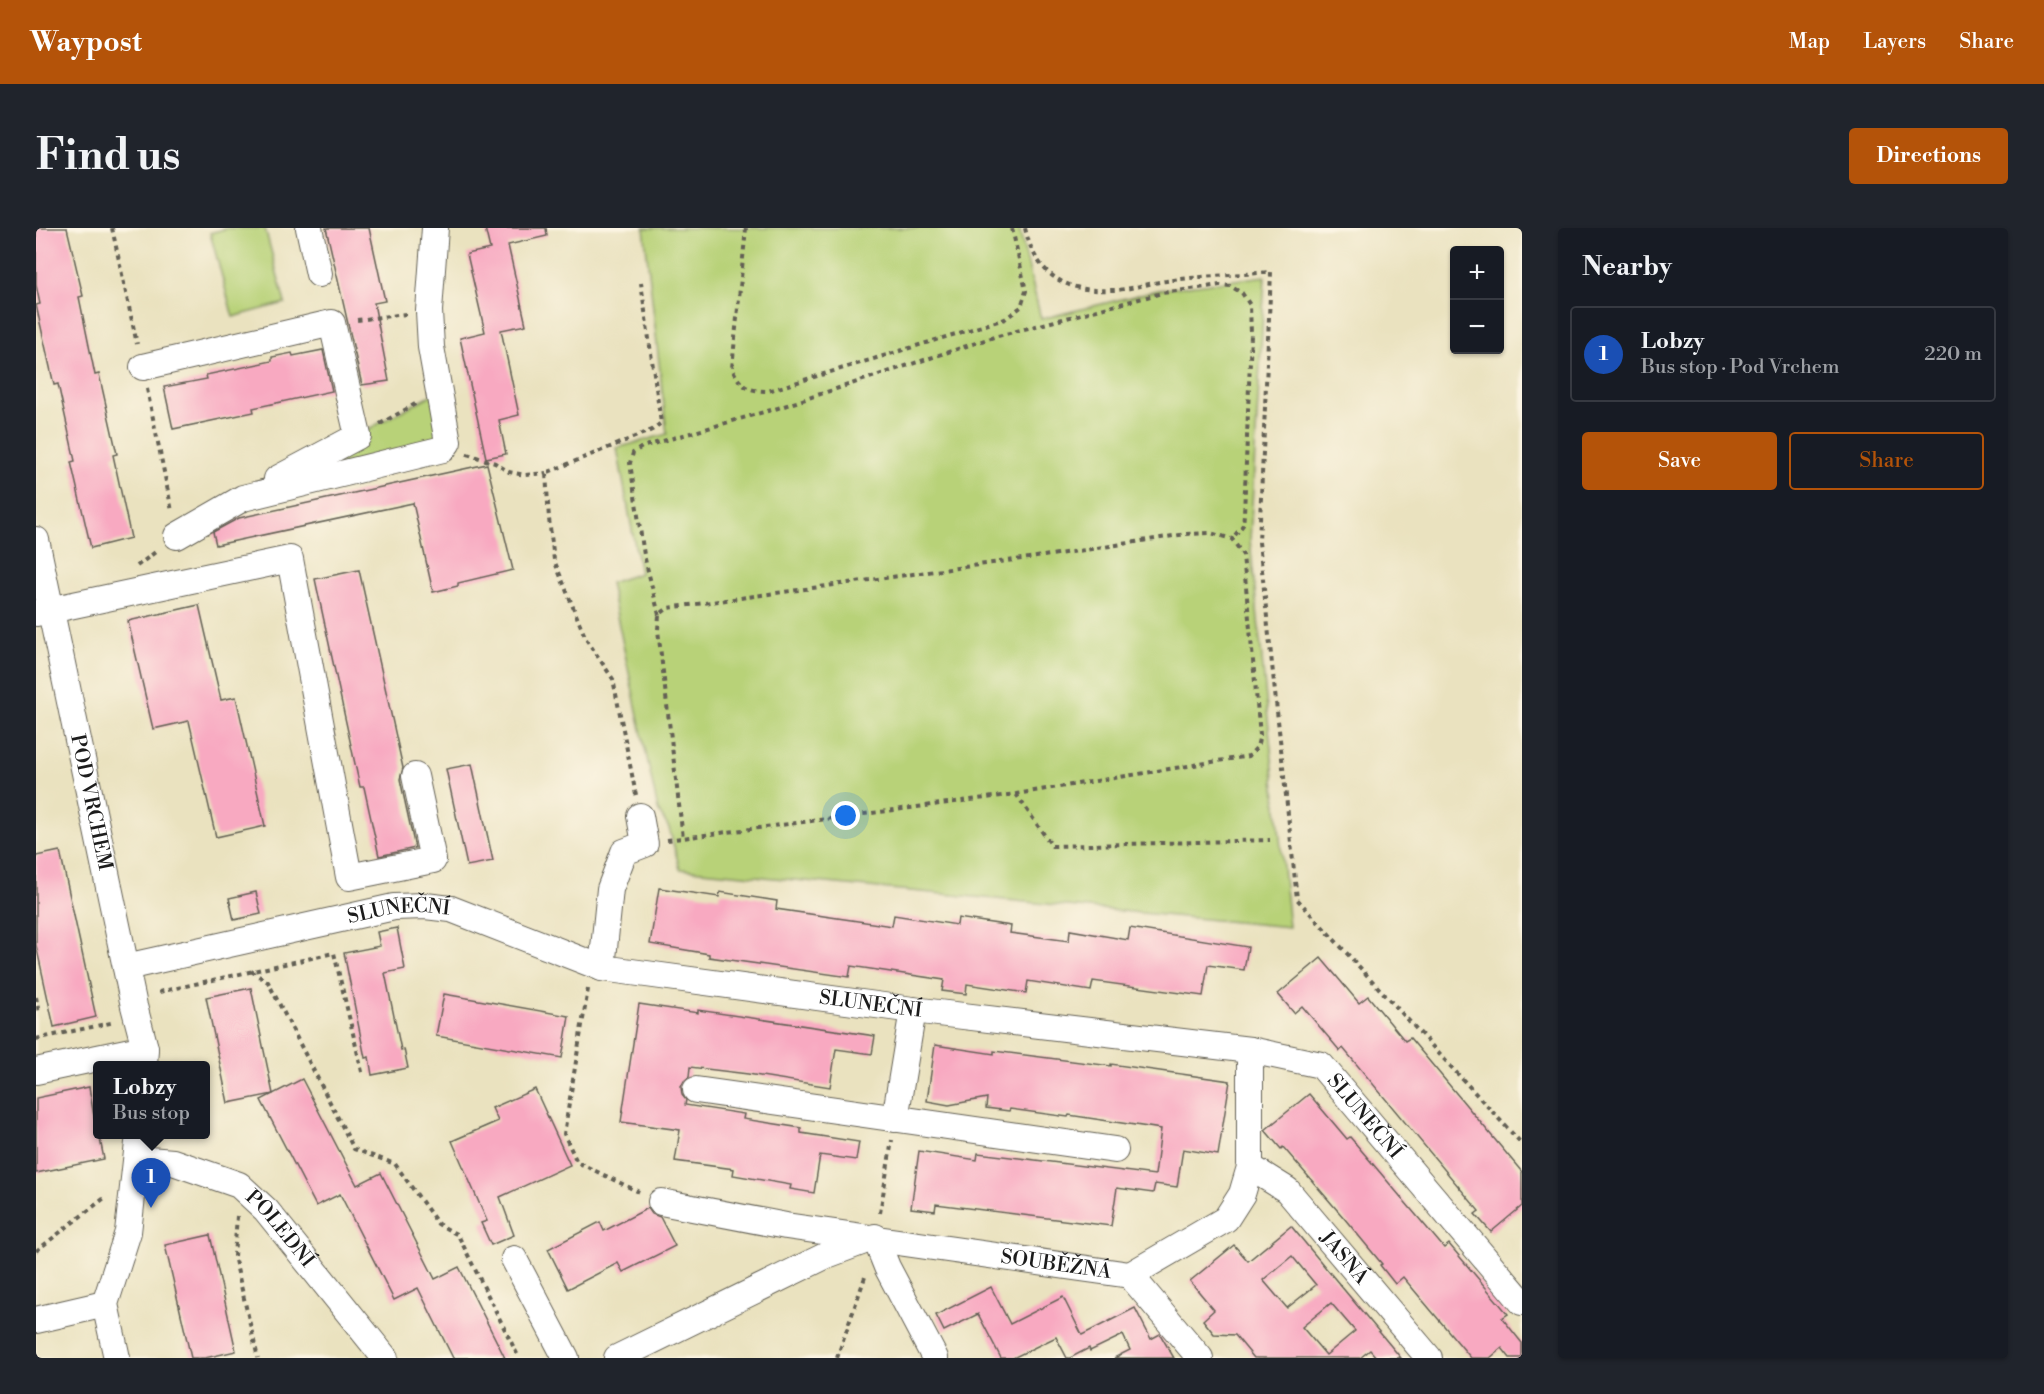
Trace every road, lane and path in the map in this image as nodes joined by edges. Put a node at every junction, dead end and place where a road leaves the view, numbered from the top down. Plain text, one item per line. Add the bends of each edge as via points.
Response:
1 (112, 228) edge
2 (309, 228) edge
3 (435, 228) edge
4 (746, 228) edge
5 (1012, 228) edge
6 (1025, 228) edge
7 (319, 274) dead end
8 (641, 284) dead end
9 (429, 310) junction
10 (332, 323) junction
11 (143, 367) junction
12 (440, 390) junction
13 (358, 436) junction
14 (495, 462) dead end
15 (546, 473) junction
16 (243, 498) junction
17 (177, 536) junction
18 (1232, 539) junction
19 (36, 540) edge
20 (127, 568) dead end
21 (44, 612) edge
22 (659, 615) junction
23 (415, 776) dead end
24 (1016, 794) junction
25 (640, 816) joint
26 (683, 838) junction
27 (1270, 840) dead end
28 (645, 844) junction
29 (597, 966) junction
30 (126, 967) junction
31 (251, 971) junction
32 (159, 992) dead end
33 (36, 997) edge
34 (913, 1010) junction
35 (39, 1014) dead end
36 (121, 1021) dead end
37 (36, 1039) edge
38 (1250, 1050) junction
39 (145, 1057) edge
40 (114, 1061) edge
41 (93, 1064) edge
42 (36, 1071) edge
43 (363, 1076) dead end
44 (696, 1090) dead end
45 (895, 1119) junction
46 (1522, 1144) edge
47 (1115, 1150) dead end
48 (137, 1156) edge
49 (1250, 1167) junction
50 (239, 1185) junction
51 (661, 1202) joint
52 (875, 1238) junction
53 (36, 1251) edge
54 (514, 1259) dead end
55 (868, 1268) dead end
56 (1130, 1275) junction
57 (1522, 1302) edge
58 (105, 1304) junction
59 (36, 1320) edge
60 (117, 1358) edge
61 (258, 1358) edge
62 (385, 1358) edge
63 (519, 1358) edge
64 (566, 1358) edge
65 (617, 1358) edge
66 (837, 1358) edge
67 (935, 1358) edge
68 (1200, 1358) edge
69 (1429, 1358) edge

1 - 11 path
2 - 7 street
3 - 9 street
4 - 5 path via 732,368 738,380 752,391 768,391 1005,319 1021,307 1026,291
6 - 46 path via 1028,242 1046,272 1066,284 1092,290 1113,291 1165,281 1270,272 1259,542 1298,899
8 - 15 path via 662,423
9 - 10 path
9 - 12 street via 431,347
10 - 11 street
10 - 13 street
11 - 17 path
12 - 13 path
12 - 16 street via 448,442 442,449
13 - 16 street
14 - 15 path via 509,472
15 - 25 path via 554,560 586,639 613,680
16 - 17 street
17 - 20 path via 137,566
18 - 22 path via 1212,533 1186,534 668,608
18 - 22 path via 1243,525 1244,514 1250,305 1242,293 1220,285 1162,293 994,337 778,408 642,447 633,453 630,463 644,555
18 - 24 path via 1243,555 1260,735 1257,747 1249,756
19 - 21 street, POD VRCHEM
21 - 23 street via 290,559 349,877 433,860
21 - 30 street, POD VRCHEM
22 - 26 path
24 - 26 path
24 - 27 path via 1052,846
25 - 28 street
26 - 28 path
28 - 29 street via 624,852 610,889
29 - 30 street, SLUNEČNÍ via 451,909 425,906 393,907
29 - 34 street, SLUNEČNÍ
29 - 51 path via 564,1134 577,1162
30 - 39 street, POD VRCHEM
31 - 32 path
31 - 43 path via 334,953
31 - 63 path via 268,982 354,1149 395,1164 438,1224 458,1235
33 - 35 path
34 - 38 street, SLUNEČNÍ
34 - 45 street
36 - 37 path
38 - 49 street
38 - 57 street, SLUNEČNÍ via 1321,1065
39 - 40 street
41 - 42 street
44 - 45 street
45 - 47 street
45 - 52 path
48 - 50 street, POLEDNÍ via 173,1162
48 - 53 path
48 - 58 street via 128,1232
49 - 56 street via 1242,1194 1226,1219
49 - 69 street, JASNÁ via 1287,1190
50 - 61 path via 234,1256
50 - 62 street, POLEDNÍ via 266,1210
51 - 52 street, SOUBĚŽNÁ
52 - 56 street, SOUBĚŽNÁ
52 - 65 street, SOUBĚŽNÁ via 827,1256
52 - 67 street
54 - 64 street
55 - 66 path
56 - 68 street, SOUBĚŽNÁ
58 - 59 street
58 - 60 street

